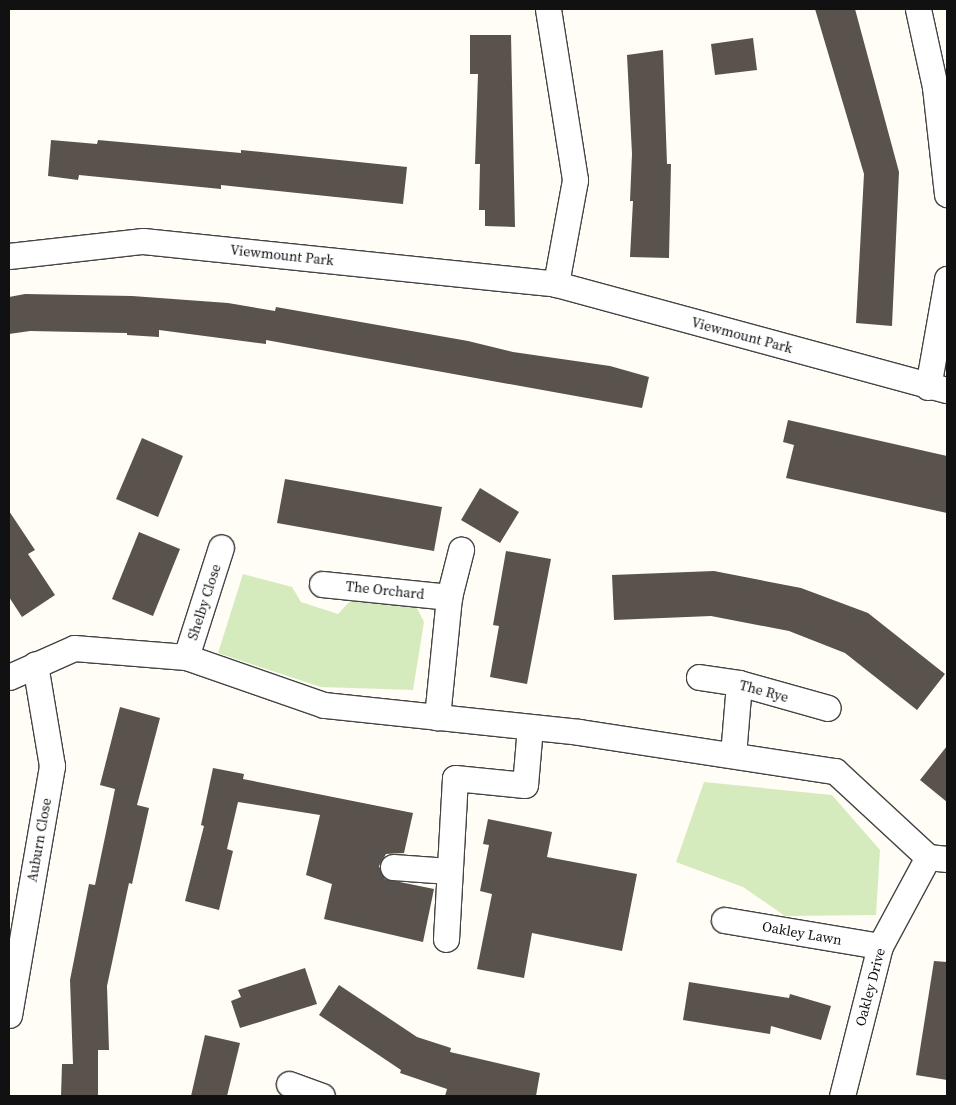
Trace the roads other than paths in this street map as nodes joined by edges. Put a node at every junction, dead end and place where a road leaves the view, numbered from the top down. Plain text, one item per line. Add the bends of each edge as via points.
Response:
1 (548, 9) edge
2 (918, 9) edge
3 (947, 194) edge
4 (9, 256) edge
5 (947, 279) edge
6 (556, 284) junction
7 (938, 389) edge
8 (221, 547) dead end
9 (461, 550) dead end
10 (322, 584) dead end
11 (449, 596) junction
12 (186, 657) junction
13 (35, 664) junction
14 (9, 677) edge
15 (699, 678) dead end
16 (739, 683) junction
17 (828, 708) dead end
18 (436, 717) junction
19 (530, 727) junction
20 (733, 756) junction
21 (937, 858) edge
22 (392, 867) dead end
23 (449, 872) junction
24 (724, 920) dead end
25 (446, 939) dead end
26 (880, 946) junction
27 (9, 1016) edge
28 (289, 1084) dead end
29 (322, 1096) edge
30 (842, 1096) edge

1 - 6 street via 575,180
2 - 3 street via 935,87
4 - 6 street, Viewmount Park via 143,241
5 - 7 street, Viewmount Park
6 - 7 street, Viewmount Park
8 - 12 street, Shelby Close
9 - 11 street
10 - 11 street, The Orchard
11 - 18 street
12 - 13 street via 74,648
12 - 18 street via 324,705
13 - 14 street
13 - 27 street, Auburn Close via 52,766
15 - 16 street, The Rye
16 - 17 street, The Rye
16 - 20 street
18 - 19 street
19 - 20 street
19 - 23 street via 525,785 455,778
20 - 21 street via 835,771
21 - 26 street, Oakley Drive
22 - 23 street
23 - 25 street
24 - 26 street, Oakley Lawn
26 - 30 street, Oakley Drive
28 - 29 street

